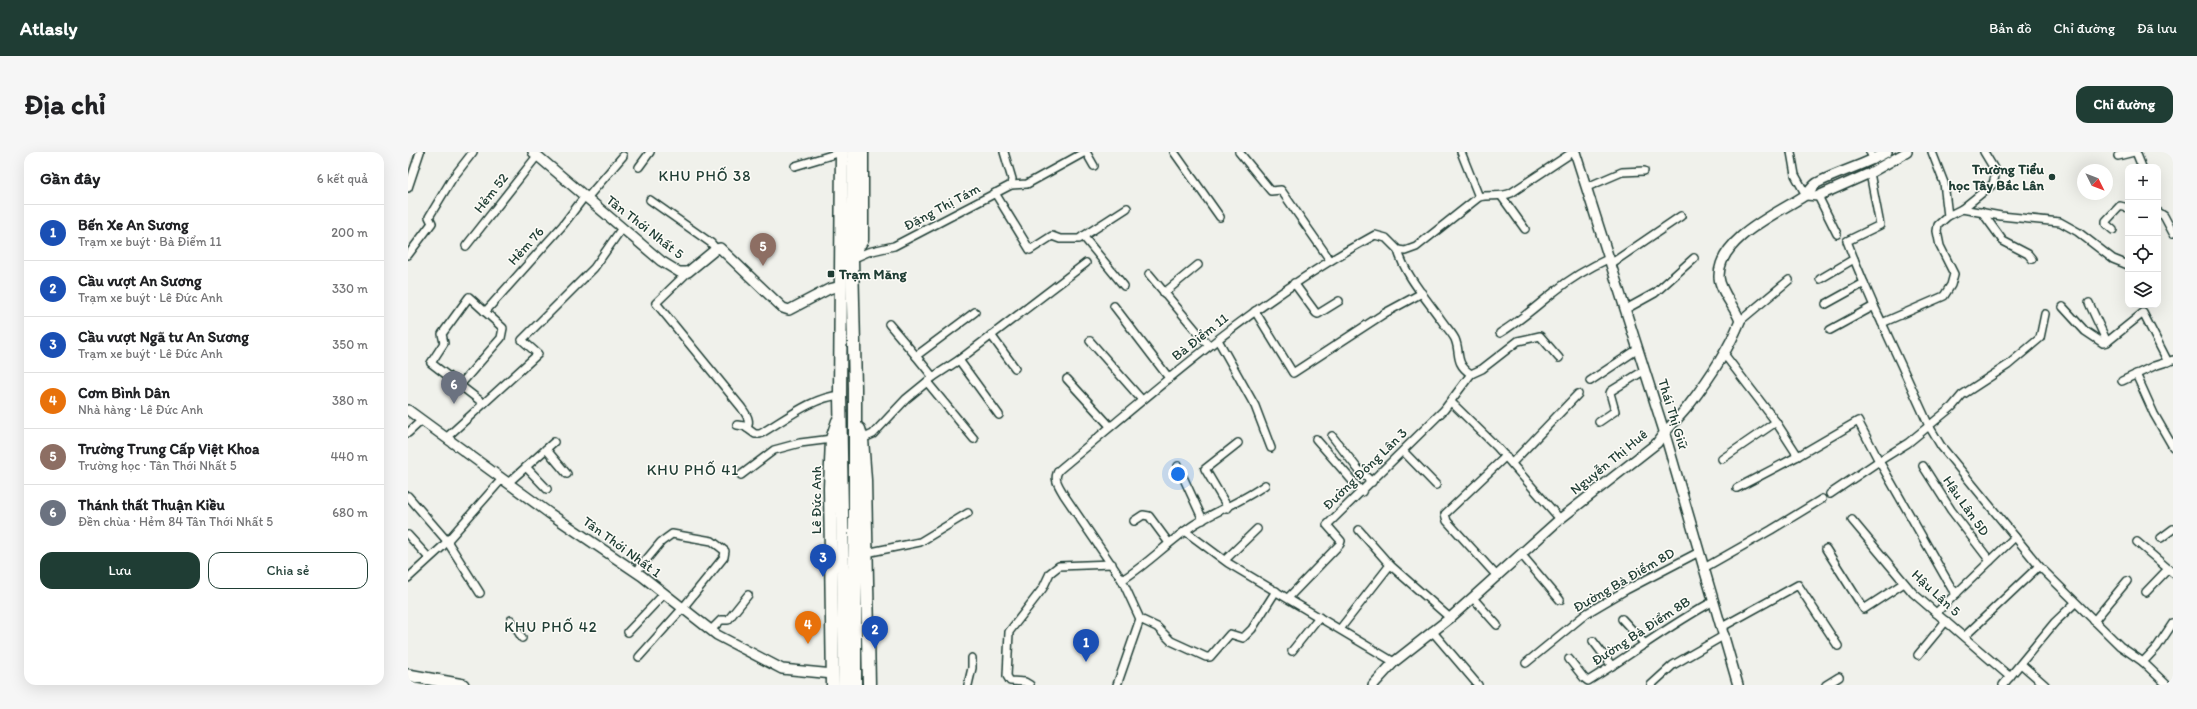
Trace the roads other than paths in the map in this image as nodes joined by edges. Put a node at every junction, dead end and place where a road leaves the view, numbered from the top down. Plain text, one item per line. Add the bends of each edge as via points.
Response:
1 (420, 152) edge
2 (473, 152) edge
3 (650, 152) edge
4 (854, 152) edge
5 (862, 152) edge
6 (1004, 152) edge
7 (1086, 152) edge
8 (1174, 152) edge
9 (1239, 152) edge
10 (1461, 152) edge
11 (1574, 152) edge
12 (1791, 152) edge
13 (1887, 152) edge
14 (1907, 152) edge
15 (1932, 152) edge
16 (1984, 152) edge
17 (2135, 152) edge
18 (838, 153) edge
19 (535, 154) edge
20 (623, 156) dead end
21 (1872, 156) edge
22 (2118, 156) dead end
23 (2141, 164) edge
24 (795, 166) dead end
25 (1094, 166) dead end
26 (639, 167) dead end
27 (1644, 171) dead end
28 (1870, 173) junction
29 (1011, 185) junction
30 (1587, 187) junction
31 (408, 188) edge
32 (995, 194) junction
33 (1806, 195) junction
34 (1818, 196) junction
35 (586, 197) junction
36 (1479, 197) junction
37 (1502, 197) junction
38 (650, 200) dead end
39 (2125, 207) edge
40 (1127, 208) dead end
41 (1962, 209) junction
42 (1982, 212) junction
43 (2161, 214) edge
44 (1681, 216) dead end
45 (1948, 216) junction
46 (1220, 217) dead end
47 (622, 228) junction
48 (1525, 229) dead end
49 (2113, 230) dead end
50 (2173, 233) edge
51 (1837, 234) dead end
52 (1083, 236) junction
53 (466, 246) dead end
54 (716, 249) junction
55 (1398, 250) junction
56 (408, 256) edge
57 (852, 257) junction
58 (1694, 258) dead end
59 (1854, 259) junction
60 (1330, 260) junction
61 (2032, 260) dead end
62 (1611, 261) junction
63 (1086, 263) dead end
64 (2125, 264) edge
65 (1198, 265) dead end
66 (688, 272) junction
67 (1149, 274) dead end
68 (1789, 280) dead end
69 (1820, 280) dead end
70 (841, 281) junction
71 (1864, 283) junction
72 (1294, 284) junction
73 (1124, 286) dead end
74 (1164, 293) junction
75 (1422, 293) junction
76 (1339, 301) dead end
77 (2089, 303) dead end
78 (1826, 304) dead end
79 (1114, 306) dead end
80 (1874, 306) junction
81 (2063, 307) dead end
82 (2145, 308) edge
83 (1626, 309) junction
84 (1255, 311) junction
85 (485, 312) junction
86 (975, 312) dead end
87 (2143, 313) junction
88 (2045, 314) dead end
89 (1740, 321) junction
90 (1882, 323) junction
91 (889, 324) dead end
92 (1830, 330) dead end
93 (1500, 333) dead end
94 (991, 334) junction
95 (1218, 340) junction
96 (1090, 341) dead end
97 (2107, 342) junction
98 (1209, 346) junction
99 (1638, 349) junction
100 (1724, 354) junction
101 (916, 356) junction
102 (1559, 358) dead end
103 (958, 360) junction
104 (2171, 361) edge
105 (1015, 368) dead end
106 (1645, 370) junction
107 (1471, 374) junction
108 (2136, 374) junction
109 (933, 376) junction
110 (1169, 378) junction
111 (1067, 379) dead end
112 (1590, 381) dead end
113 (2122, 381) dead end
114 (927, 382) junction
115 (460, 384) junction
116 (840, 394) junction
117 (1578, 394) dead end
118 (1142, 400) junction
119 (1451, 402) junction
120 (483, 404) junction
121 (408, 410) edge
122 (841, 412) junction
123 (855, 415) junction
124 (999, 415) dead end
125 (422, 420) junction
126 (1599, 422) dead end
127 (1776, 422) junction
128 (737, 425) dead end
129 (1110, 426) junction
130 (1929, 426) junction
131 (747, 428) junction
132 (1664, 431) junction
133 (408, 433) edge
134 (1332, 436) dead end
135 (446, 438) junction
136 (832, 439) junction
137 (862, 439) junction
138 (974, 439) dead end
139 (1316, 440) dead end
140 (554, 442) dead end
141 (1238, 443) dead end
142 (2173, 447) edge
143 (1271, 448) dead end
144 (546, 449) junction
145 (1403, 451) junction
146 (1506, 456) junction
147 (1798, 456) junction
148 (1722, 459) dead end
149 (1880, 461) junction
150 (1512, 463) junction
151 (1178, 466) dead end
152 (1923, 466) dead end
153 (526, 467) junction
154 (848, 468) junction
155 (567, 474) dead end
156 (741, 475) dead end
157 (505, 481) junction
158 (1372, 482) junction
159 (1265, 485) dead end
160 (1436, 485) dead end
161 (1737, 488) dead end
162 (547, 489) dead end
163 (1362, 492) junction
164 (1830, 494) dead end
165 (408, 496) edge
166 (1822, 499) dead end
167 (1228, 508) junction
168 (968, 513) dead end
169 (1560, 519) junction
170 (1203, 520) junction
171 (1852, 520) dead end
172 (1134, 521) dead end
173 (1257, 529) dead end
174 (2173, 529) edge
175 (1359, 530) dead end
176 (1185, 531) junction
177 (408, 535) edge
178 (2015, 537) junction
179 (2161, 538) dead end
180 (447, 541) junction
181 (2137, 542) dead end
182 (1169, 543) junction
183 (1826, 549) dead end
184 (1700, 552) junction
185 (866, 553) junction
186 (1521, 554) junction
187 (429, 558) junction
188 (1225, 560) junction
189 (1990, 561) junction
190 (1112, 564) junction
191 (1390, 565) junction
192 (2039, 566) junction
193 (1704, 568) junction
194 (2171, 571) edge
195 (636, 572) junction
196 (1496, 575) junction
197 (408, 578) edge
198 (1122, 580) junction
199 (2127, 581) dead end
200 (1904, 583) junction
201 (1276, 591) junction
202 (2146, 592) dead end
203 (480, 593) dead end
204 (1957, 593) junction
205 (663, 595) junction
206 (748, 595) dead end
207 (1288, 598) junction
208 (1473, 598) junction
209 (1560, 600) dead end
210 (1714, 601) junction
211 (2075, 603) junction
212 (682, 609) junction
213 (1936, 613) junction
214 (1319, 617) junction
215 (1140, 618) junction
216 (1450, 618) junction
217 (1622, 619) dead end
218 (511, 620) dead end
219 (1946, 621) junction
220 (2094, 621) junction
221 (2173, 623) edge
222 (1497, 625) dead end
223 (1340, 629) junction
224 (711, 630) junction
225 (1432, 631) junction
226 (1724, 631) junction
227 (628, 632) dead end
228 (1965, 636) junction
229 (522, 638) dead end
230 (1593, 641) dead end
231 (1645, 644) junction
232 (1838, 646) dead end
233 (1292, 651) dead end
234 (1918, 655) dead end
235 (639, 657) dead end
236 (972, 658) dead end
237 (1569, 659) dead end
238 (1394, 662) junction
239 (2143, 662) junction
240 (1526, 663) dead end
241 (2021, 664) junction
242 (1612, 666) junction
243 (408, 675) edge
244 (1839, 677) dead end
245 (2010, 677) junction
246 (833, 680) edge
247 (463, 685) edge
248 (845, 685) edge
249 (855, 685) edge
250 (869, 685) edge
251 (968, 685) edge
252 (1030, 685) edge
253 (1118, 685) edge
254 (1372, 685) edge
255 (1478, 685) edge
256 (1651, 685) edge
257 (1738, 685) edge
258 (1826, 685) edge
259 (2003, 685) edge
260 (2045, 685) edge
261 (2166, 685) edge

1 - 31 street
2 - 56 street via 428,217 432,223
3 - 26 street
4 - 57 highway
5 - 57 highway via 862,240
6 - 29 street via 1012,179
7 - 25 street
7 - 29 street via 1027,184
8 - 46 street
9 - 60 street via 1271,191 1281,190
10 - 36 street
11 - 30 street, Thái Thị Giữ
11 - 37 street via 1512,194
12 - 33 street via 1795,174
13 - 21 street
14 - 28 street
15 - 45 street via 1944,183
16 - 41 street via 1996,172 1994,184
17 - 22 street
17 - 23 street
18 - 24 street
18 - 70 highway, Lê Đức Anh
19 - 35 street, Tân Thới Nhất 5
19 - 53 street, Hẻm 52
20 - 35 street, Hẻm 76
21 - 33 street via 1816,184
27 - 30 street via 1622,172
28 - 34 street
28 - 59 street via 1880,221 1877,226 1847,241
29 - 32 street, Đặng Thị Tám
30 - 62 street, Thái Thị Giữ
32 - 52 street via 1030,250 1052,236 1060,239 1079,239
32 - 57 street, Đặng Thị Tám via 894,246
33 - 34 street
33 - 89 street via 1741,236 1720,265 1719,279
34 - 51 street
35 - 47 street, Tân Thới Nhất 5
35 - 85 street, Hẻm 76
36 - 37 street
36 - 55 street via 1416,247 1405,251
37 - 48 street
38 - 54 street
39 - 49 street via 2120,206 2106,220 2106,224
40 - 52 street
41 - 42 street
41 - 45 street
42 - 61 street via 2003,242 2022,250
42 - 64 street via 2060,222 2078,232 2113,259
43 - 50 street
44 - 62 street
45 - 90 street via 1938,225 1937,232 1940,246 1954,274 1951,285 1944,296
47 - 66 street, Tân Thới Nhất 5 via 661,261 679,272
47 - 120 street via 594,268 522,340 538,354
52 - 73 street
54 - 66 street, Tân Thới Nhất 5
54 - 70 street via 720,248 783,308 789,310
55 - 60 street, Bà Điểm 11 via 1386,238 1375,235
55 - 75 street via 1400,259
57 - 123 highway
58 - 83 street via 1654,293
59 - 69 street
59 - 71 street
60 - 72 street, Bà Điểm 11
62 - 83 street, Thái Thị Giữ
62 - 93 street via 1575,277 1520,321
63 - 94 street
65 - 74 street
66 - 131 street via 656,304 741,407 748,417
67 - 74 street
68 - 89 street
70 - 116 highway, Lê Đức Anh
71 - 78 street
71 - 80 street
72 - 76 street via 1318,314
72 - 84 street, Bà Điểm 11
74 - 98 street
75 - 84 street via 1385,313 1293,373
75 - 107 street via 1455,339 1457,356 1464,369
77 - 97 street
79 - 110 street
80 - 90 street
80 - 92 street
81 - 97 street via 2085,331 2097,340
82 - 87 street
83 - 99 street, Thái Thị Giữ
84 - 95 street, Bà Điểm 11
85 - 115 street via 503,328 501,338
85 - 115 street via 469,297 442,334 444,343 432,361 433,366
86 - 101 street
87 - 97 street
87 - 104 street
88 - 130 street via 2040,338 2008,365 1962,395
89 - 100 street, Nguyễn Thị Huê
90 - 130 street
91 - 101 street
94 - 103 street
94 - 105 street
95 - 98 street, Bà Điểm 11
95 - 143 street via 1255,406
96 - 118 street
98 - 110 street, Bà Điểm 11
99 - 106 street, Thái Thị Giữ
99 - 112 street
100 - 127 street
100 - 132 street, Nguyễn Thị Huê via 1688,406
101 - 109 street
102 - 107 street via 1540,336 1518,341 1482,369
103 - 109 street
103 - 124 street
104 - 108 street
106 - 126 street via 1611,391 1615,411
106 - 132 street, Thái Thị Giữ
107 - 119 street, Đường Đông Lân 3
108 - 113 street
108 - 142 street via 2157,420
109 - 114 street
110 - 118 street, Bà Điểm 11
111 - 129 street
114 - 137 street via 906,399 873,434
114 - 138 street
115 - 120 street
116 - 122 highway, Lê Đức Anh
116 - 131 street via 826,396 802,408 760,434 755,434
117 - 150 street
118 - 129 street, Bà Điểm 11
119 - 145 street, Đường Đông Lân 3
119 - 146 street
120 - 135 street
121 - 125 street, Tân Thới Nhất 1
122 - 136 highway, Lê Đức Anh
122 - 154 highway, Lê Đức Anh
123 - 137 highway
123 - 154 highway
125 - 133 street
125 - 135 street, Tân Thới Nhất 1
127 - 147 street
127 - 148 street
128 - 131 street
129 - 190 street, Bà Điểm 11 via 1056,474 1056,481
130 - 149 street
130 - 178 street via 1941,446
132 - 169 street, Nguyễn Thị Huê via 1657,443
132 - 184 street, Thái Thị Giữ
134 - 158 street via 1358,469
135 - 157 street, Tân Thới Nhất 1
136 - 156 street via 800,443 774,450
136 - 246 highway, Lê Đức Anh via 830,488
137 - 185 highway
139 - 163 street
140 - 144 street
141 - 167 street via 1205,469
144 - 153 street
144 - 155 street
145 - 158 street, Đường Đông Lân 3
145 - 160 street
146 - 150 street
146 - 196 street via 1446,514 1447,521
147 - 149 street via 1858,421
147 - 161 street
149 - 164 street
149 - 204 street via 1952,589
150 - 169 street
151 - 170 street
152 - 189 street, Hậu Lân 5D via 1950,510
153 - 157 street
153 - 162 street
154 - 248 highway
154 - 249 highway
157 - 180 street
157 - 195 street, Tân Thới Nhất 1
158 - 163 street, Đường Đông Lân 3
159 - 167 street
163 - 207 street, Đường Đông Lân 3 via 1327,525 1341,541 1340,544
165 - 180 street
166 - 193 street
167 - 170 street
168 - 185 street via 920,542
169 - 186 street, Nguyễn Thị Huê
170 - 176 street
171 - 200 street, Hậu Lân 5
172 - 182 street via 1143,515 1149,516
173 - 188 street
174 - 179 street
175 - 191 street
176 - 182 street
176 - 188 street
177 - 187 street
178 - 189 street
178 - 192 street
180 - 187 street
180 - 203 street
181 - 194 street
182 - 198 street
183 - 200 street via 1864,609
184 - 193 street, Thái Thị Giữ
184 - 240 street, Đường Bà Điểm 8D via 1587,613
185 - 250 highway
186 - 196 street, Nguyễn Thị Huê
186 - 209 street
187 - 197 street
188 - 201 street
189 - 204 street
190 - 198 street, Bà Điểm 11
190 - 252 street via 1059,566 1050,573 1043,588 1009,632 1007,676 1010,680
191 - 216 street
191 - 223 street
192 - 211 street
192 - 228 street
193 - 210 street, Thái Thị Giữ
194 - 202 street
195 - 205 street, Tân Thới Nhất 1
195 - 212 street via 661,542 672,534 712,541 725,551 724,557
196 - 208 street, Nguyễn Thị Huê
198 - 215 street, Bà Điểm 11
199 - 220 street
200 - 213 street, Hậu Lân 5
201 - 207 street
201 - 215 street via 1252,629 1243,638 1230,634 1210,657 1171,641 1157,627
204 - 213 street
205 - 212 street, Tân Thới Nhất 1
205 - 227 street
206 - 224 street via 728,620 721,620
207 - 214 street
208 - 216 street, Nguyễn Thị Huê
208 - 222 street
210 - 226 street, Thái Thị Giữ
210 - 231 street, Đường Bà Điểm 8B via 1678,620
211 - 220 street
211 - 241 street via 2055,622
212 - 224 street, Tân Thới Nhất 1
212 - 235 street
213 - 219 street, Hậu Lân 5
214 - 223 street
214 - 233 street
215 - 253 street
216 - 225 street, Nguyễn Thị Huê
217 - 231 street
218 - 229 street
219 - 228 street, Hậu Lân 5
219 - 234 street
220 - 239 street via 2120,646
221 - 239 street
223 - 238 street
224 - 246 street, Tân Thới Nhất 1 via 782,669
225 - 238 street, Nguyễn Thị Huê
225 - 255 street
226 - 232 street via 1798,585
226 - 256 street via 1673,665
226 - 257 street, Thái Thị Giữ
228 - 245 street, Hậu Lân 5
230 - 242 street
231 - 242 street, Đường Bà Điểm 8B
236 - 251 street
237 - 242 street, Đường Bà Điểm 8B via 1588,681
238 - 254 street, Nguyễn Thị Huê
239 - 261 street
241 - 245 street
241 - 260 street
243 - 247 main road
244 - 258 street
245 - 259 street

